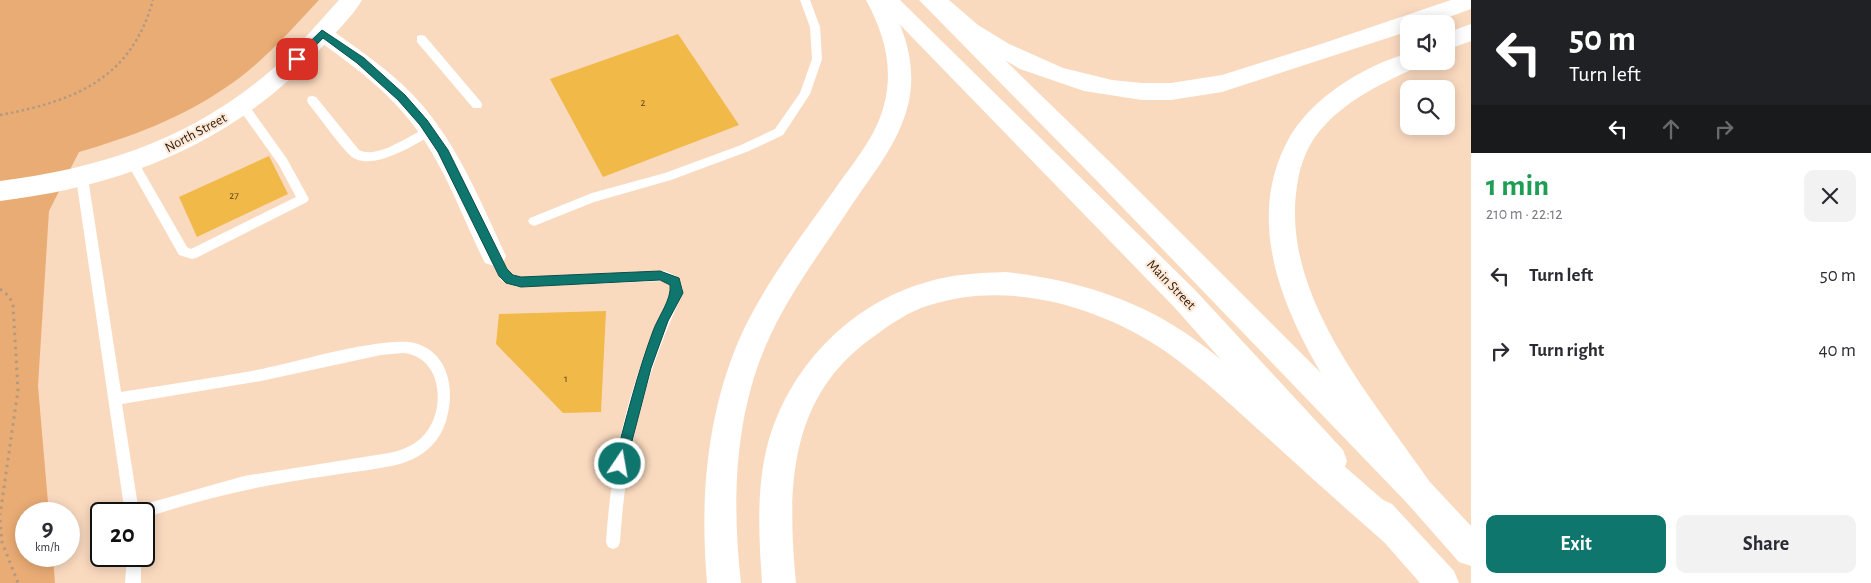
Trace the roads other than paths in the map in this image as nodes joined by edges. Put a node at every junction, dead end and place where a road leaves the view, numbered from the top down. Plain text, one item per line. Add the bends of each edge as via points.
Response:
1 (351, 0) edge
2 (806, 0) edge
3 (877, 0) edge
4 (887, 0) edge
5 (930, 0) edge
6 (935, 0) edge
7 (1471, 1) edge
8 (1471, 32) edge
9 (322, 33) junction
10 (420, 38) dead end
11 (1455, 38) edge
12 (1400, 66) edge
13 (312, 100) dead end
14 (477, 105) dead end
15 (243, 106) junction
16 (430, 131) junction
17 (133, 163) junction
18 (82, 178) junction
19 (0, 190) edge
20 (534, 222) dead end
21 (494, 256) joint
22 (116, 399) junction
23 (1418, 492) junction
24 (131, 502) edge
25 (155, 507) edge
26 (1395, 531) junction
27 (613, 542) dead end
28 (1471, 550) edge
29 (134, 567) edge
30 (133, 583) edge
31 (724, 583) edge
32 (779, 583) edge
33 (1442, 583) edge

1 - 9 main road, North Street
2 - 20 lane via 815,27 817,60 805,94 779,132 745,148 592,198
3 - 31 main road via 890,23 901,64 897,105 882,140 772,304 752,344 729,414 722,454 719,535
4 - 26 main road, Main Street via 1185,299
5 - 23 main road
6 - 7 main road via 973,32 1034,66 1090,84 1150,92 1216,85 1364,39
8 - 11 main road
9 - 15 main road, North Street via 285,72
9 - 16 street via 380,78
10 - 14 lane
12 - 23 main road via 1326,109 1306,130 1290,160 1282,192 1279,228 1287,268 1302,311 1333,365
13 - 16 lane via 355,153 362,157 376,156
15 - 17 main road, North Street via 184,141
15 - 17 lane via 283,162 303,198 192,254 183,251
16 - 21 street
17 - 18 main road, North Street
18 - 19 main road, North Street
18 - 22 lane
21 - 27 lane via 504,276 516,282 660,276 670,278 676,284 677,293 654,342 631,418 620,464
22 - 24 lane
22 - 25 lane via 214,384 381,349 417,347 438,365 443,384 441,421 434,435 409,454 379,462 282,476 191,495
23 - 28 main road
26 - 32 main road via 1210,369 1162,334 1112,309 1061,291 989,282 931,292 883,313 848,339 799,398 785,434 776,476 774,518
26 - 33 main road, Main Street
29 - 30 lane

